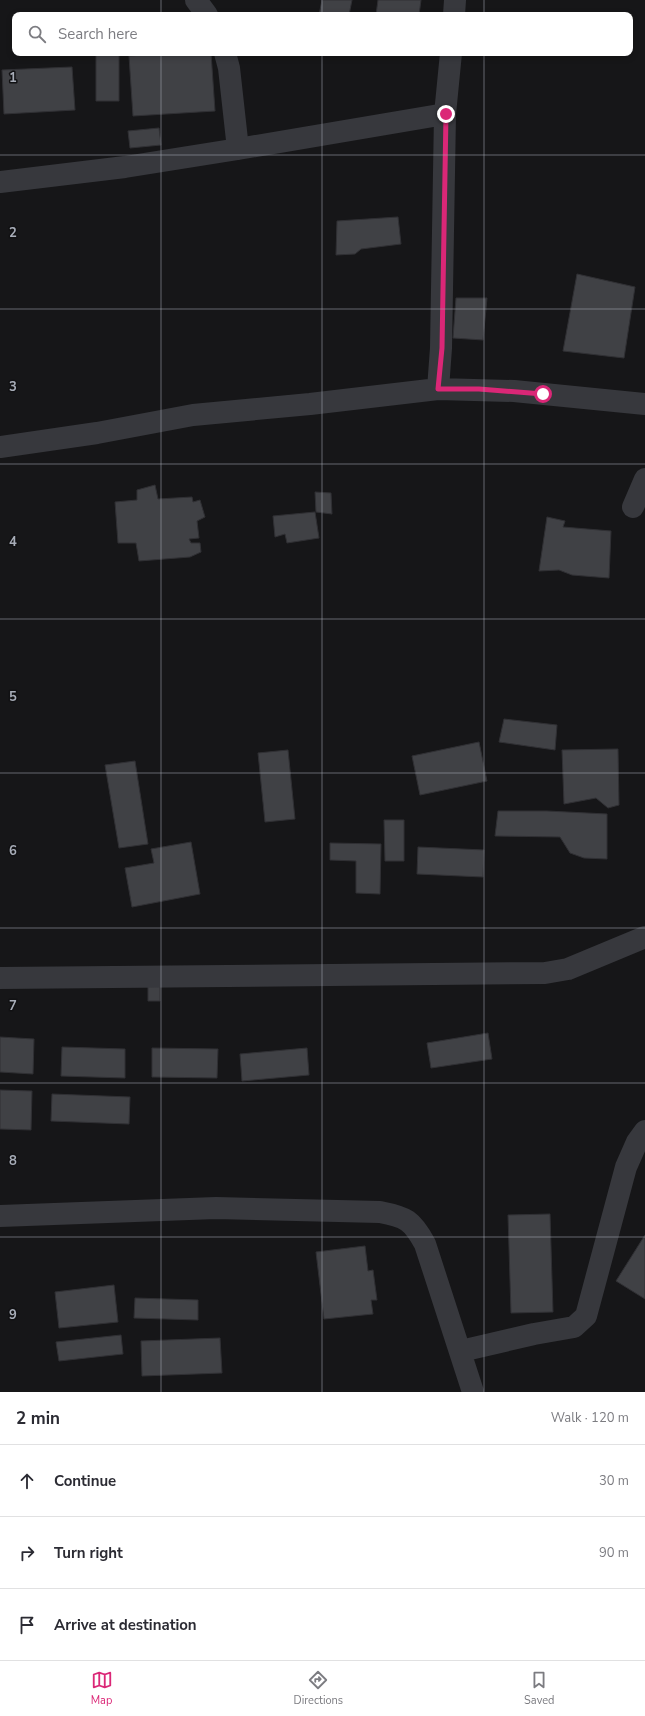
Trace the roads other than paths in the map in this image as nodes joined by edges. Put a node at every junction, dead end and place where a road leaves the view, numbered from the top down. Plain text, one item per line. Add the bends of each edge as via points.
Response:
1 (196, 0) edge
2 (455, 0) edge
3 (204, 12) edge
4 (454, 12) edge
5 (226, 56) edge
6 (451, 56) edge
7 (446, 114) junction
8 (238, 149) junction
9 (0, 182) edge
10 (438, 389) junction
11 (645, 404) edge
12 (0, 447) edge
13 (645, 479) edge
14 (633, 507) dead end
15 (645, 937) edge
16 (0, 978) edge
17 (645, 1130) edge
18 (0, 1216) edge
19 (461, 1351) junction
20 (473, 1392) edge

1 - 3 street
2 - 4 street
5 - 8 street
6 - 7 street
7 - 8 street
7 - 10 street via 442,348
8 - 9 street via 125,167
10 - 11 street via 514,391
10 - 12 street via 193,415 97,433
13 - 14 street
15 - 16 street via 568,969 545,973
17 - 19 street via 626,1167 586,1316 574,1327
18 - 19 street via 216,1208 380,1212 401,1216 417,1227 426,1244
19 - 20 street

